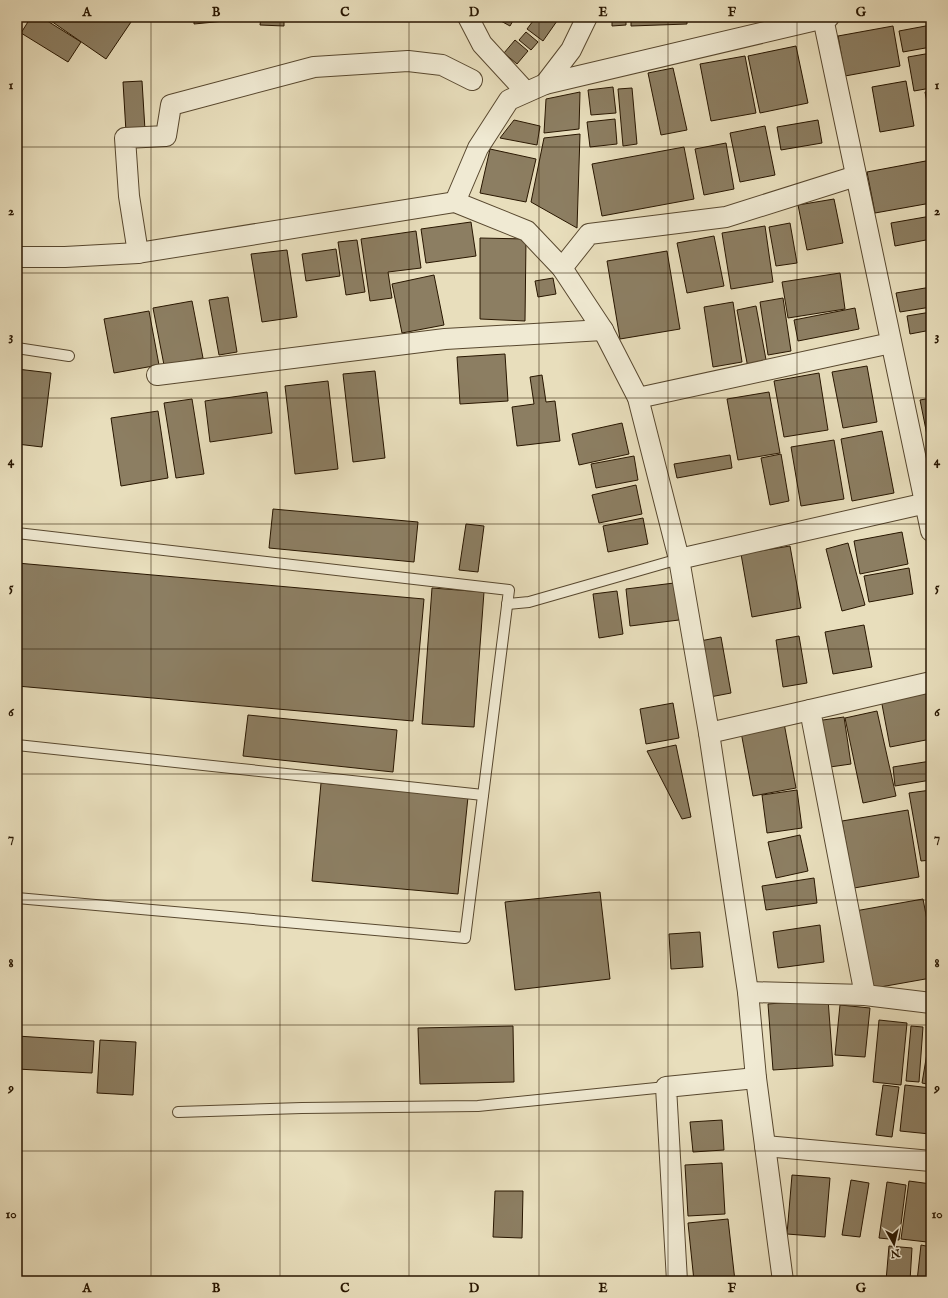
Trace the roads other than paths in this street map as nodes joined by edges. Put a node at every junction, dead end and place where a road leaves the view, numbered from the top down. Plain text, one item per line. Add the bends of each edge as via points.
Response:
1 (468, 17) edge
2 (587, 17) edge
3 (826, 18) edge
4 (472, 80) dead end
5 (545, 84) junction
6 (526, 92) junction
7 (856, 176) junction
8 (455, 202) junction
9 (138, 253) junction
10 (17, 257) edge
11 (562, 268) junction
12 (603, 330) junction
13 (891, 343) junction
14 (17, 348) edge
15 (69, 356) dead end
16 (157, 375) dead end
17 (638, 398) junction
18 (928, 503) edge
19 (931, 531) edge
20 (17, 533) edge
21 (679, 559) junction
22 (507, 604) junction
23 (931, 682) edge
24 (810, 710) junction
25 (709, 733) junction
26 (17, 745) edge
27 (483, 795) junction
28 (17, 898) edge
29 (748, 992) junction
30 (866, 995) junction
31 (931, 1003) edge
32 (756, 1078) junction
33 (666, 1087) junction
34 (178, 1112) dead end
35 (766, 1146) junction
36 (931, 1161) edge
37 (677, 1281) edge
38 (783, 1281) edge

1 - 6 street via 482,44
2 - 5 street via 571,50
3 - 5 street
3 - 7 street
4 - 9 street via 442,65 408,61 314,67 171,105 166,136 125,138 129,196
5 - 6 street
6 - 8 street via 509,100 478,148
7 - 11 street via 726,217 589,234
7 - 13 street
8 - 9 street
8 - 11 street via 526,231
9 - 10 street
11 - 12 street
12 - 16 street via 445,339
12 - 17 street
13 - 17 street
13 - 18 street
14 - 15 lane
17 - 21 street
18 - 19 street
18 - 21 street
20 - 22 lane via 509,590
21 - 22 lane via 529,602
21 - 25 street
22 - 27 lane
23 - 24 street
24 - 25 street
24 - 30 street
25 - 29 street
26 - 27 lane
27 - 28 lane via 465,938
29 - 30 street
29 - 32 street
30 - 31 street
32 - 33 street
32 - 35 street
33 - 34 lane via 478,1106
33 - 37 street
35 - 36 street
35 - 38 street

